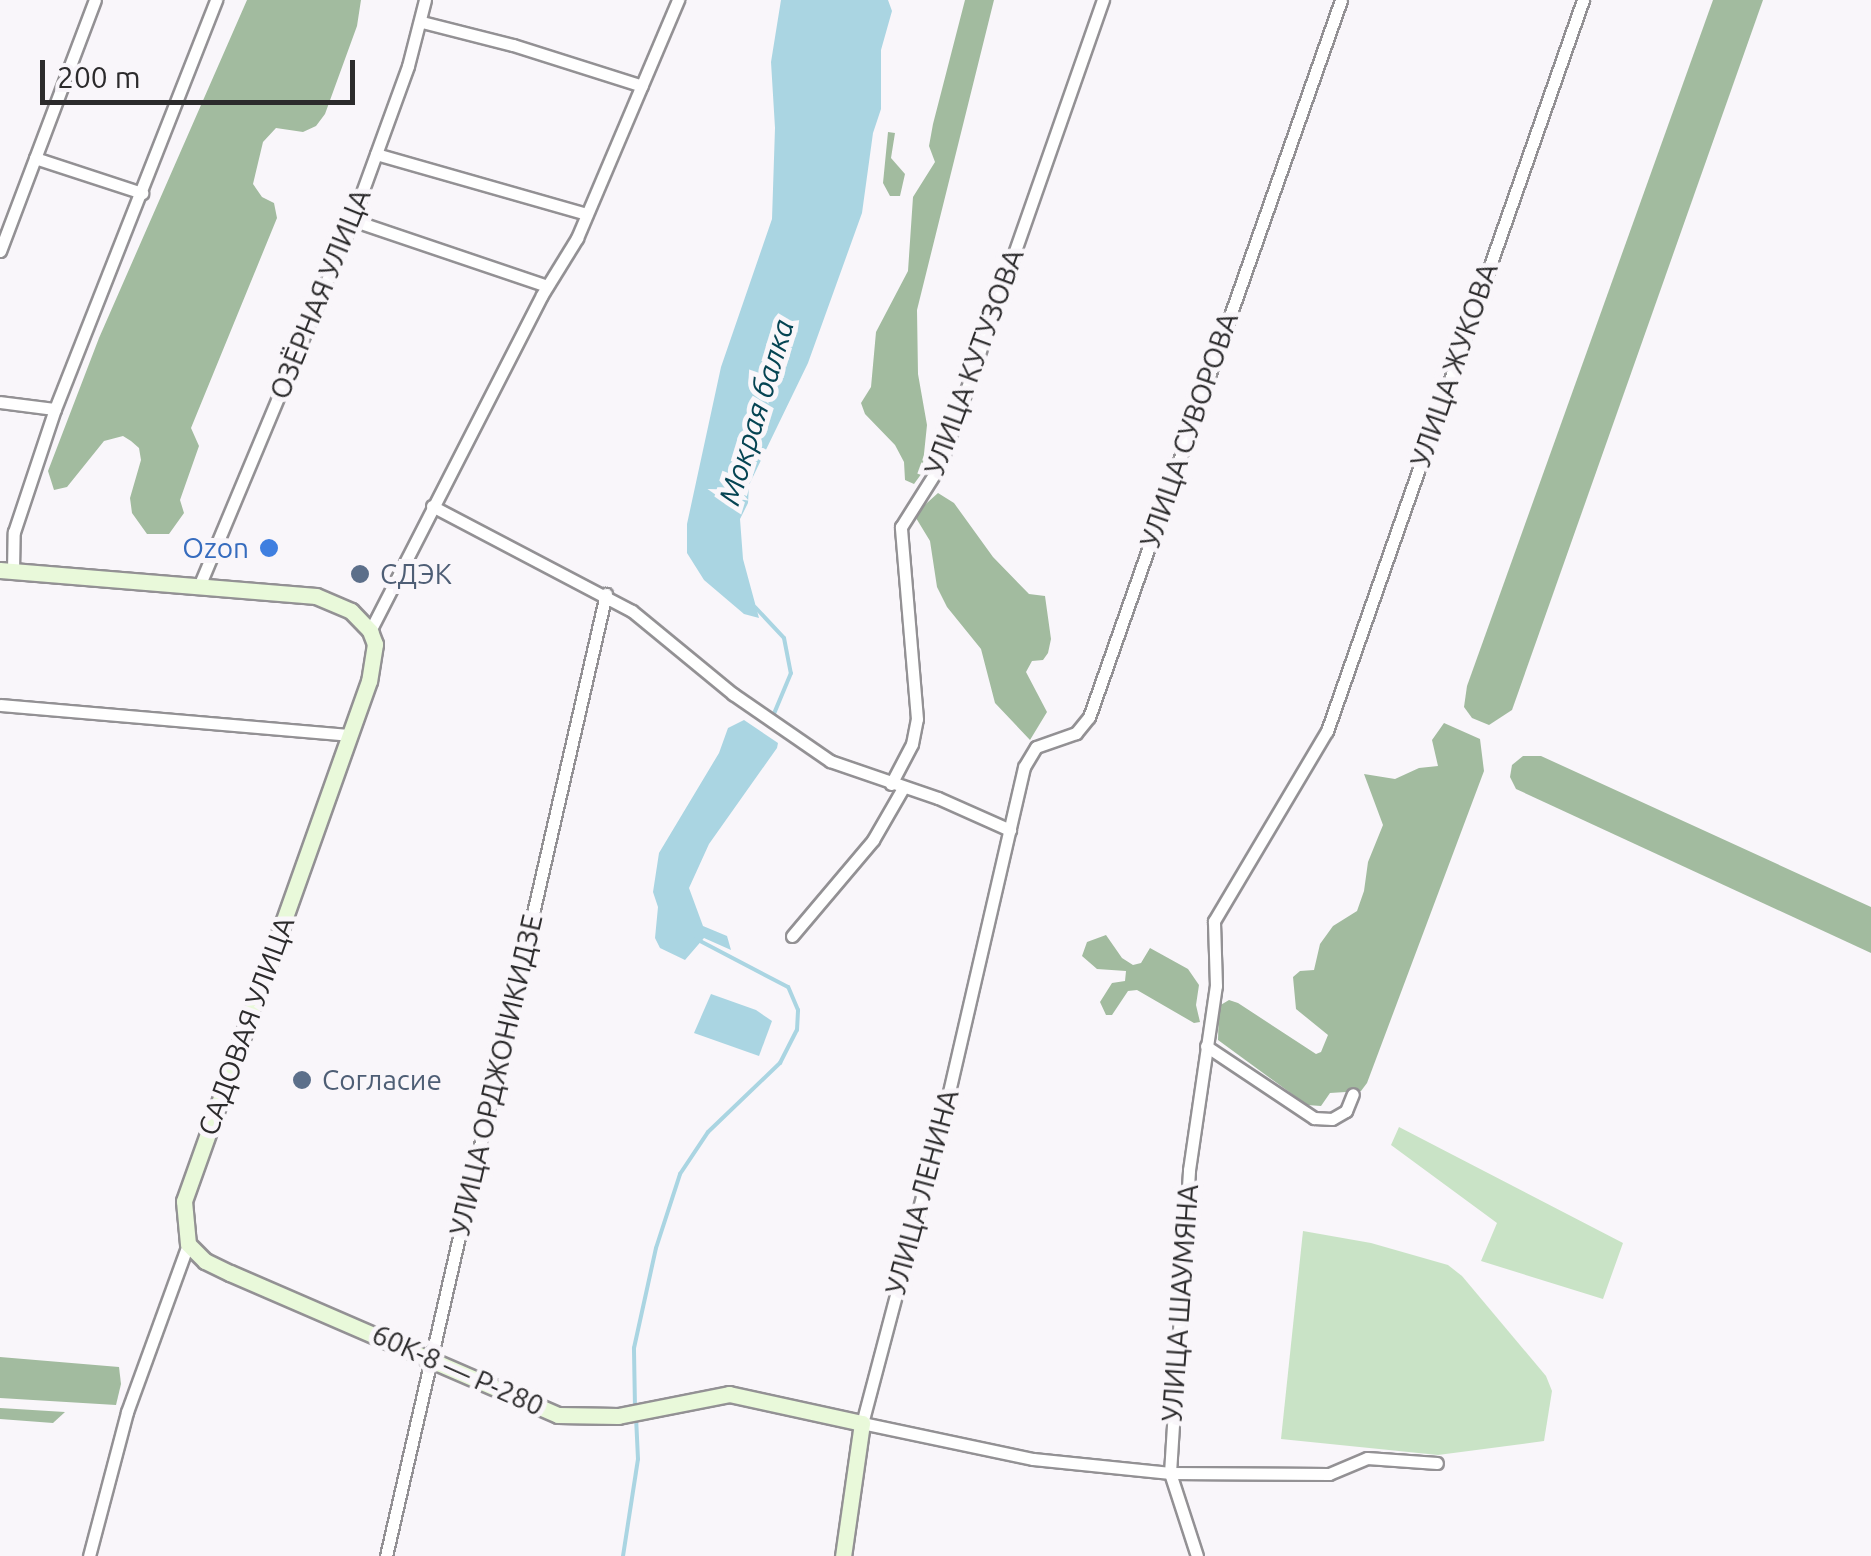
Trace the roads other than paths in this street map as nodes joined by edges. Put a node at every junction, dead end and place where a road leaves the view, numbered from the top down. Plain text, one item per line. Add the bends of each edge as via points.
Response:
1 (95, 0) edge
2 (216, 0) edge
3 (425, 0) edge
4 (678, 0) edge
5 (1104, 0) edge
6 (1340, 0) edge
7 (1583, 0) edge
8 (422, 22) junction
9 (642, 86) junction
10 (376, 154) junction
11 (35, 158) junction
12 (142, 193) junction
13 (587, 214) junction
14 (352, 220) junction
15 (0, 251) edge
16 (547, 286) junction
17 (0, 402) edge
18 (56, 409) junction
19 (432, 506) junction
20 (7, 570) edge
21 (200, 584) junction
22 (606, 594) junction
23 (370, 631) junction
24 (0, 704) edge
25 (350, 735) junction
26 (897, 786) junction
27 (1010, 830) junction
28 (792, 936) dead end
29 (1206, 1046) junction
30 (1353, 1094) dead end
31 (188, 1244) junction
32 (432, 1357) junction
33 (862, 1424) junction
34 (1437, 1464) dead end
35 (1170, 1473) junction
36 (89, 1556) edge
37 (386, 1556) edge
38 (842, 1556) edge
39 (1197, 1556) edge

1 - 11 street
2 - 12 street
3 - 8 street, ОЗЁРНАЯ УЛИЦА
4 - 9 street, САДОВАЯ УЛИЦА
5 - 26 street, УЛИЦА КУТУЗОВА via 940,465 902,526 916,719
6 - 27 street, УЛИЦА СУВОРОВА via 1089,716 1076,733 1029,754
7 - 29 street, УЛИЦА ЖУКОВА via 1327,731 1214,921 1216,986
8 - 9 street
8 - 10 street, ОЗЁРНАЯ УЛИЦА
9 - 13 street, САДОВАЯ УЛИЦА
10 - 13 street
10 - 14 street, ОЗЁРНАЯ УЛИЦА
11 - 12 street
11 - 15 street
12 - 18 street
13 - 16 street, САДОВАЯ УЛИЦА
14 - 16 street
14 - 21 street, ОЗЁРНАЯ УЛИЦА
16 - 19 street, САДОВАЯ УЛИЦА
17 - 18 street
18 - 20 street
19 - 22 street
19 - 23 street, САДОВАЯ УЛИЦА
20 - 21 street
21 - 23 street via 316,596 351,611
22 - 26 street via 809,748
22 - 32 street, УЛИЦА ОРДЖОНИКИДЗЕ
23 - 25 street, САДОВАЯ УЛИЦА via 374,661
24 - 25 street
25 - 31 street, САДОВАЯ УЛИЦА via 184,1201
26 - 27 street
26 - 28 street, УЛИЦА КУТУЗОВА via 873,840
27 - 33 street, УЛИЦА ЛЕНИНА
29 - 30 street via 1314,1118 1346,1111
29 - 35 street, УЛИЦА ШАУМЯНА via 1179,1275
31 - 32 street, 60К-8 — Р-280 via 230,1273
31 - 36 street, САДОВАЯ УЛИЦА via 128,1412
32 - 33 street, 60К-8 — Р-280 via 558,1414 618,1416 728,1394
32 - 37 street, УЛИЦА ОРДЖОНИКИДЗЕ
33 - 35 street via 1033,1459
33 - 38 street, УЛИЦА ЛЕНИНА
34 - 35 street via 1366,1458 1329,1474
35 - 39 street, УЛИЦА ШАУМЯНА

